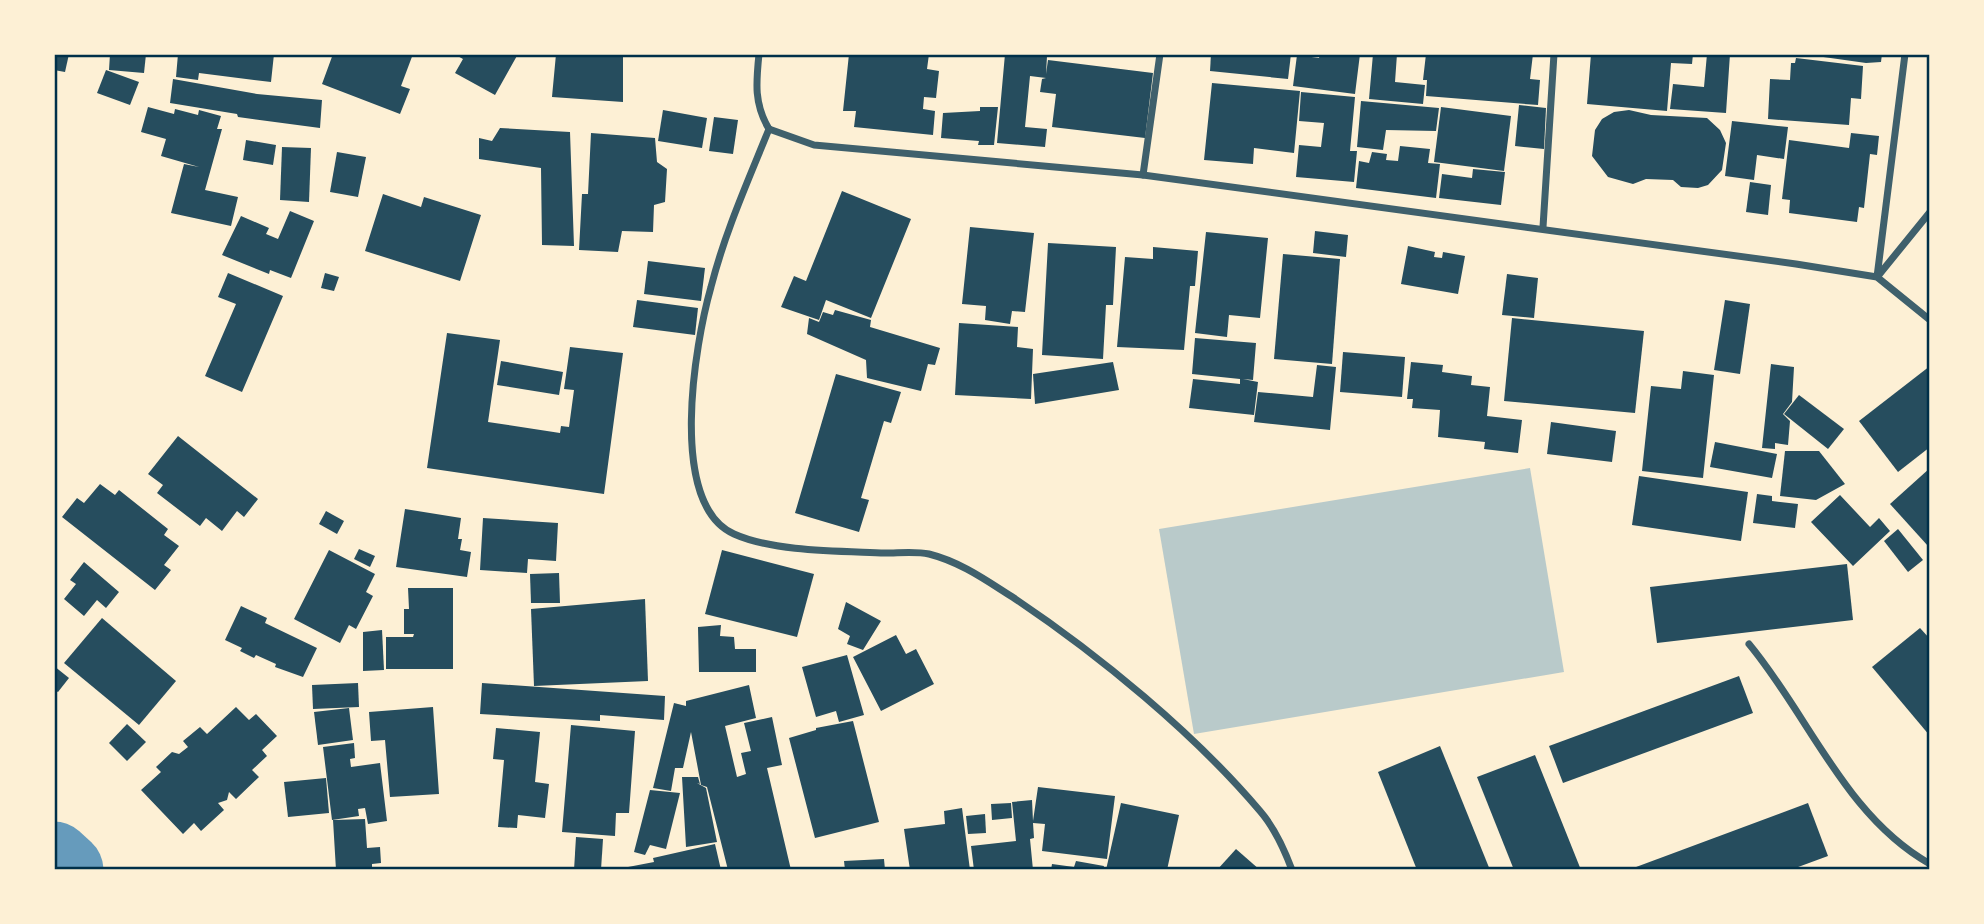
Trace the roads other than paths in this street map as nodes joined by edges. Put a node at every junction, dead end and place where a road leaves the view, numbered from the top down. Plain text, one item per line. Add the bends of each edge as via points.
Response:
1 (759, 54) edge
2 (1160, 54) edge
3 (1554, 54) edge
4 (1905, 54) edge
5 (769, 129) junction
6 (1143, 175) junction
7 (1930, 212) edge
8 (1543, 227) junction
9 (1877, 277) junction
10 (1930, 320) edge
11 (1749, 644) dead end
12 (1930, 864) edge
13 (1292, 870) edge

1 - 5 street via 755,94
2 - 6 street
3 - 8 street
4 - 9 street
5 - 6 street via 814,145
5 - 13 street via 728,230 710,289 690,412 695,479 710,515 733,534 798,549 928,554 970,569 1104,665 1209,756 1263,813
6 - 8 street
7 - 9 street
8 - 9 street
9 - 10 street
11 - 12 street via 1858,800 1903,849

